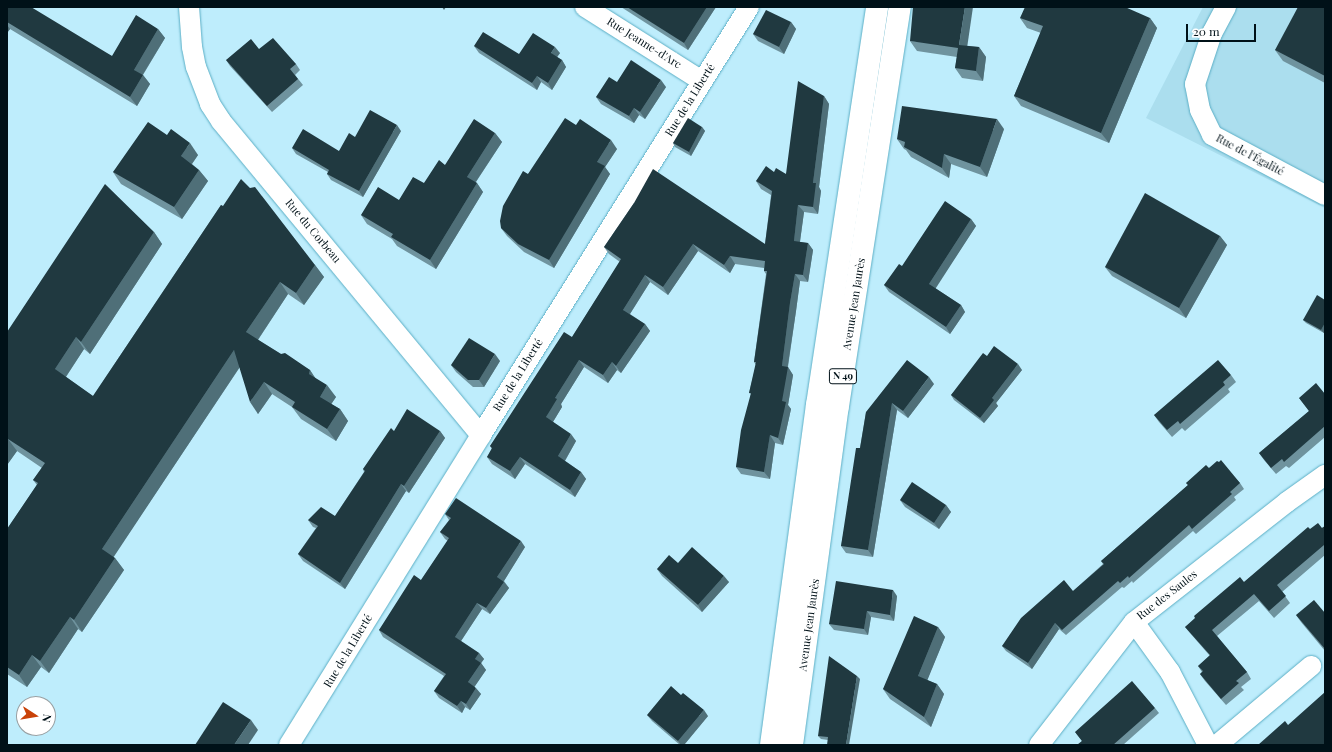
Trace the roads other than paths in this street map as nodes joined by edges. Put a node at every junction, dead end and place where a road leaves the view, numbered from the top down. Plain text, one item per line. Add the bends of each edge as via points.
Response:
1 (189, 7) edge
2 (585, 7) edge
3 (749, 7) edge
4 (877, 7) edge
5 (900, 7) edge
6 (1226, 7) edge
7 (702, 81) junction
8 (1325, 195) edge
9 (481, 435) junction
10 (1325, 475) edge
11 (1134, 622) junction
12 (1311, 666) dead end
13 (289, 745) edge
14 (771, 745) edge
15 (792, 745) edge
16 (1039, 745) edge
17 (1208, 745) edge
18 (1217, 745) edge

1 - 9 street, Rue du Corbeau via 196,66 210,104 221,121
2 - 7 street, Rue Jeanne-d'Arc
3 - 7 street, Rue de la Liberté
4 - 14 main road, Avenue Jean Jaurès / N 49 via 817,405
5 - 15 main road, Avenue Jean Jaurès / N 49 via 838,406
6 - 8 street, Rue de l'Égalité via 1212,33 1195,84 1200,110 1212,135
7 - 9 street, Rue de la Liberté
9 - 13 street, Rue de la Liberté
10 - 11 street, Rue des Saules
11 - 16 street, Rue des Saules
11 - 17 street via 1170,672
12 - 18 street

